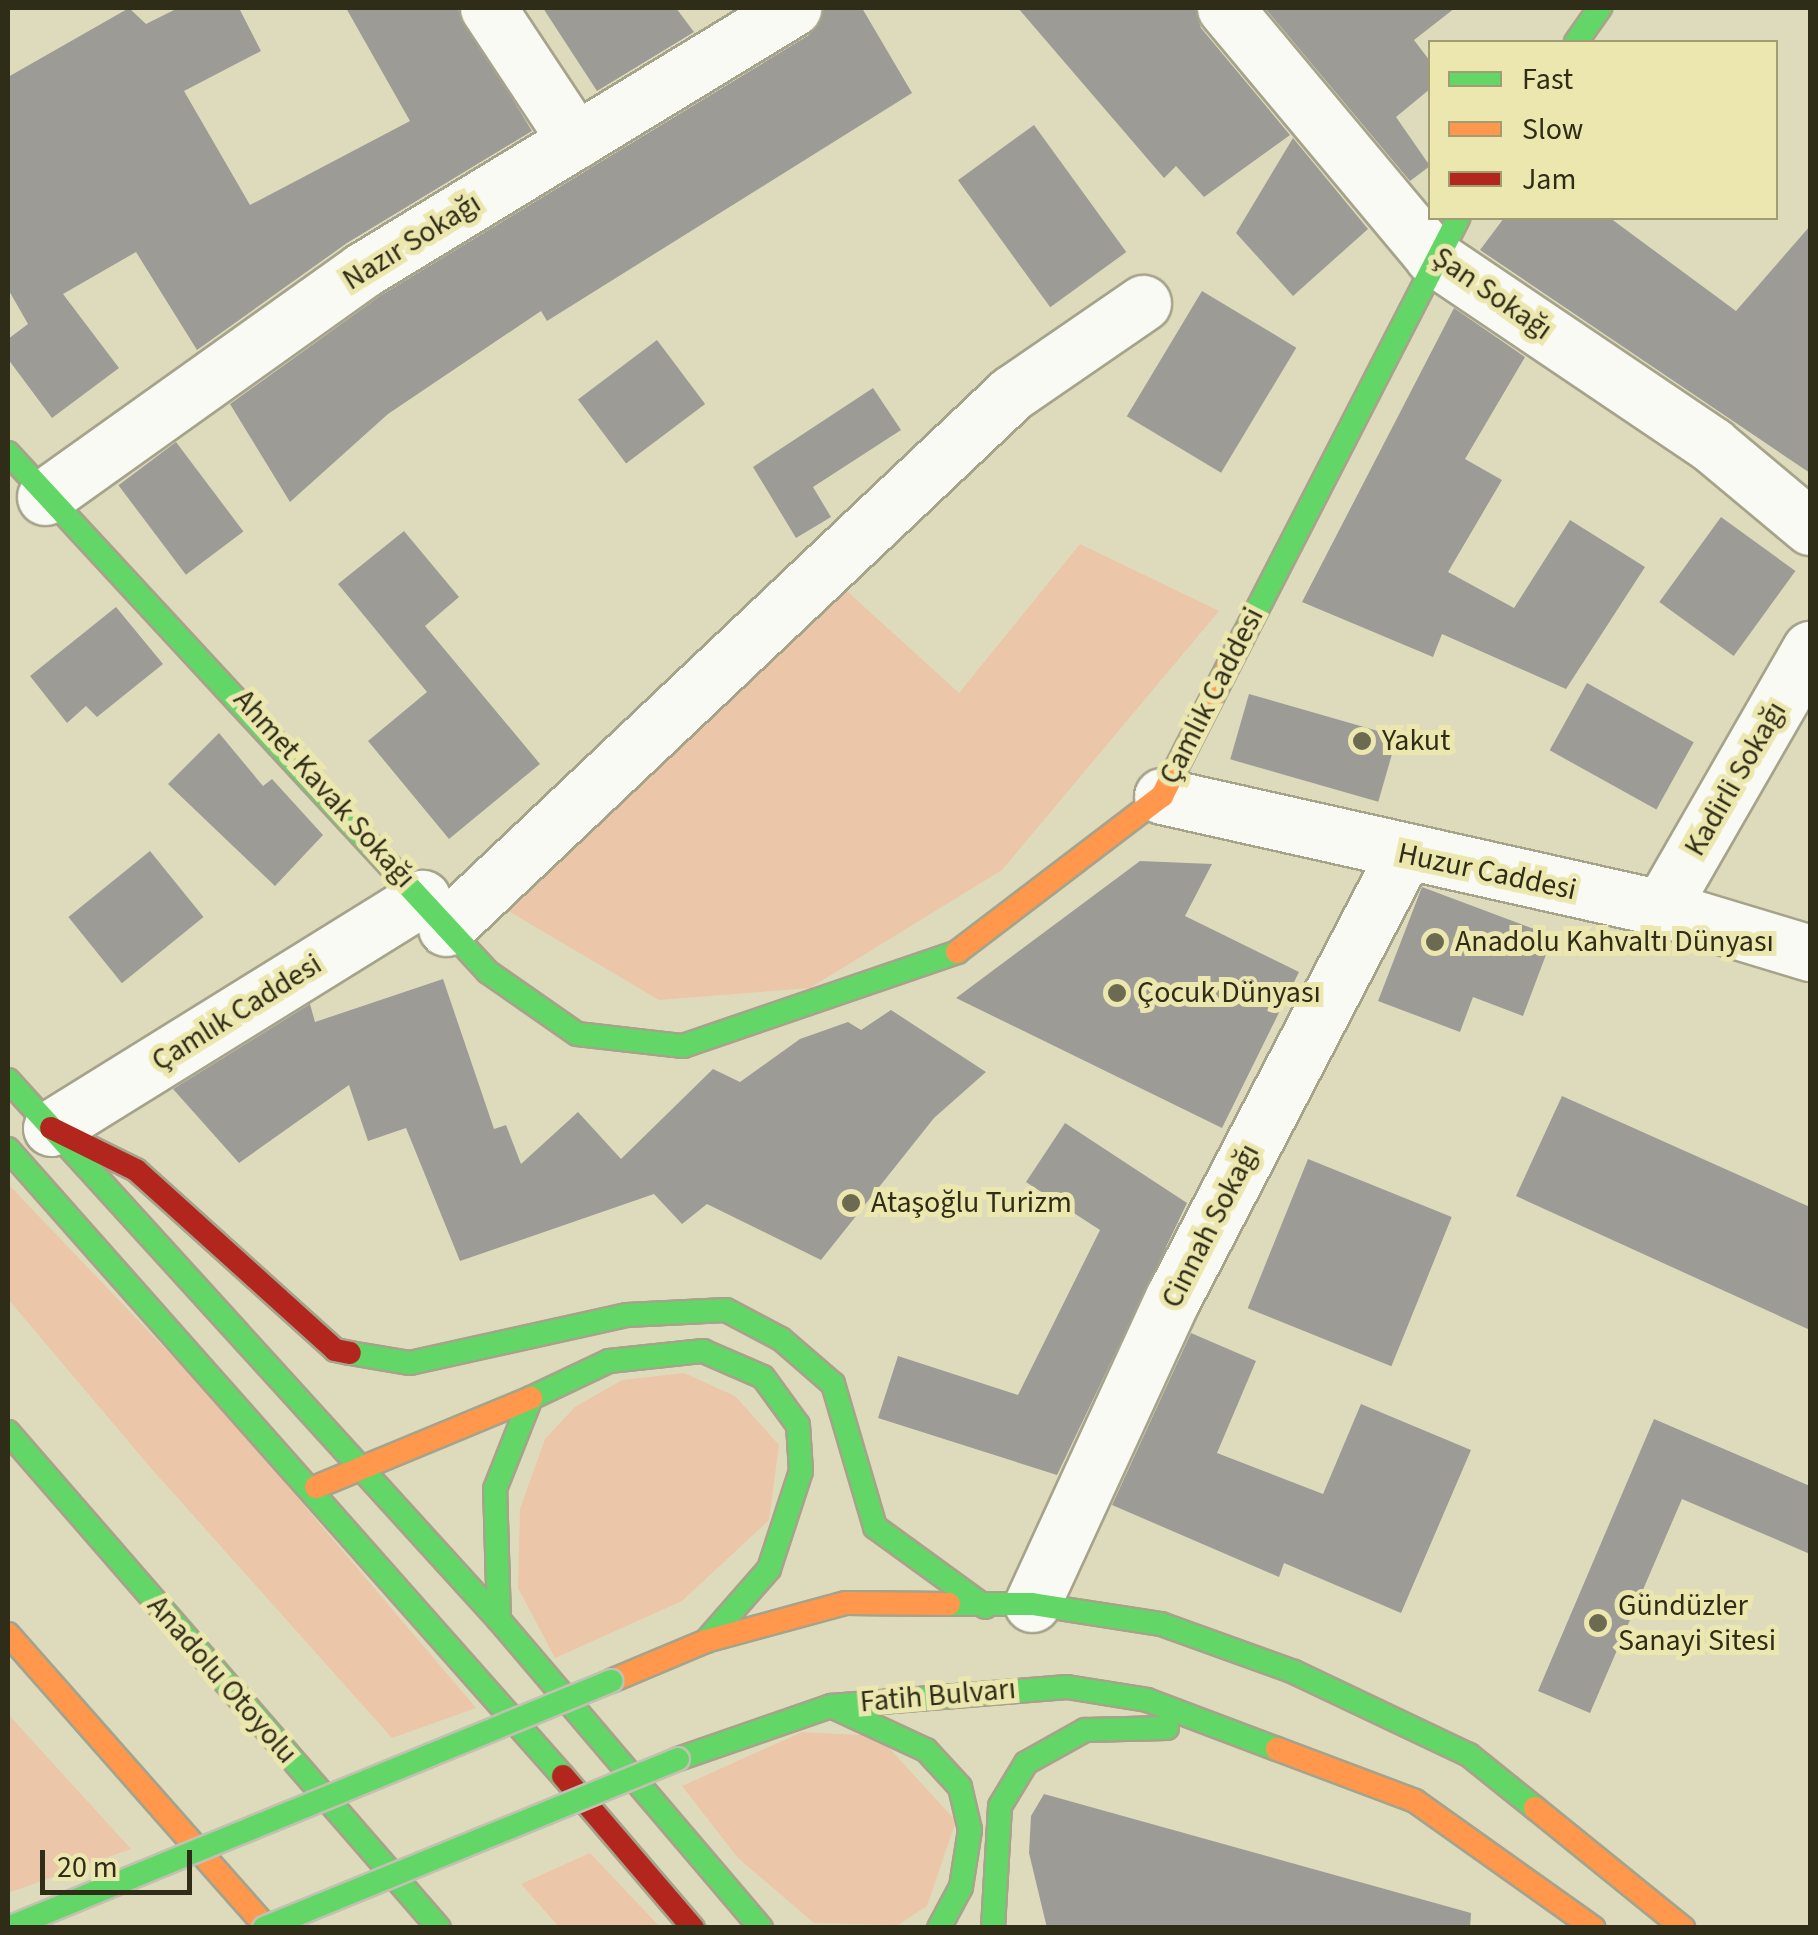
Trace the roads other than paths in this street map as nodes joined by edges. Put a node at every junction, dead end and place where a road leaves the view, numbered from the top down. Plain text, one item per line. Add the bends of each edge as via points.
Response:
1 (488, 8) edge
2 (794, 8) edge
3 (1224, 8) edge
4 (1600, 8) edge
5 (1577, 40) edge
6 (576, 141) junction
7 (1428, 219) edge
8 (1445, 237) edge
9 (1143, 303) dead end
10 (8, 453) edge
11 (45, 497) junction
12 (1810, 527) edge
13 (1810, 650) edge
14 (1162, 796) junction
15 (1403, 856) junction
16 (1660, 908) junction
17 (434, 913) junction
18 (1810, 953) edge
19 (683, 1046) joint
20 (8, 1080) edge
21 (30, 1139) edge
22 (531, 1398) junction
23 (8, 1432) edge
24 (359, 1465) junction
25 (316, 1487) junction
26 (1008, 1605) junction
27 (499, 1620) junction
28 (8, 1634) edge
29 (706, 1641) junction
30 (832, 1706) junction
31 (1226, 1726) junction
32 (8, 1928) edge
33 (266, 1928) edge
34 (439, 1928) edge
35 (693, 1928) edge
36 (761, 1928) edge
37 (938, 1928) edge
38 (993, 1928) edge
39 (1594, 1928) edge
40 (1684, 1928) edge

1 - 6 street
2 - 6 street, Nazır Sokağı
3 - 7 street, Şan Sokağı
4 - 5 main road
6 - 11 street, Nazır Sokağı via 363,270
8 - 12 street, Şan Sokağı
8 - 14 main road, Çamlık Caddesi
9 - 17 street, Çamlık Caddesi via 1012,393
10 - 11 main road, Ahmet Kavak Sokağı
11 - 17 main road, Ahmet Kavak Sokağı via 166,614
13 - 16 street, Kadirli Sokağı
14 - 15 street, Huzur Caddesi
14 - 19 main road, Çamlık Caddesi via 968,948
15 - 16 street, Huzur Caddesi
15 - 26 street, Cinnah Sokağı
16 - 18 street, Huzur Caddesi
17 - 19 main road, Ahmet Kavak Sokağı via 488,972 577,1034
17 - 21 street, Çamlık Caddesi
20 - 21 main road
21 - 24 main road
21 - 25 main road
21 - 26 main road via 136,1170 335,1350 410,1363 627,1315 726,1310 781,1339 834,1384 875,1527
22 - 24 main road
22 - 27 main road via 495,1489
22 - 29 main road via 609,1362 703,1351 762,1376 798,1424 801,1471 769,1569
23 - 34 main road, Anadolu Otoyolu
24 - 25 main road
24 - 27 main road
25 - 35 main road
26 - 29 main road via 846,1603
26 - 40 main road via 1161,1624 1294,1672 1468,1755
27 - 36 main road
28 - 33 main road
29 - 32 main road, bridge
30 - 31 main road, Fatih Bulvarı via 1068,1687
30 - 33 main road, Fatih Bulvarı, bridge via 678,1760
30 - 37 main road via 926,1750 960,1787 967,1849 961,1887
31 - 38 main road via 1085,1730 1026,1763 1000,1806
31 - 39 main road, Fatih Bulvarı via 1415,1802

